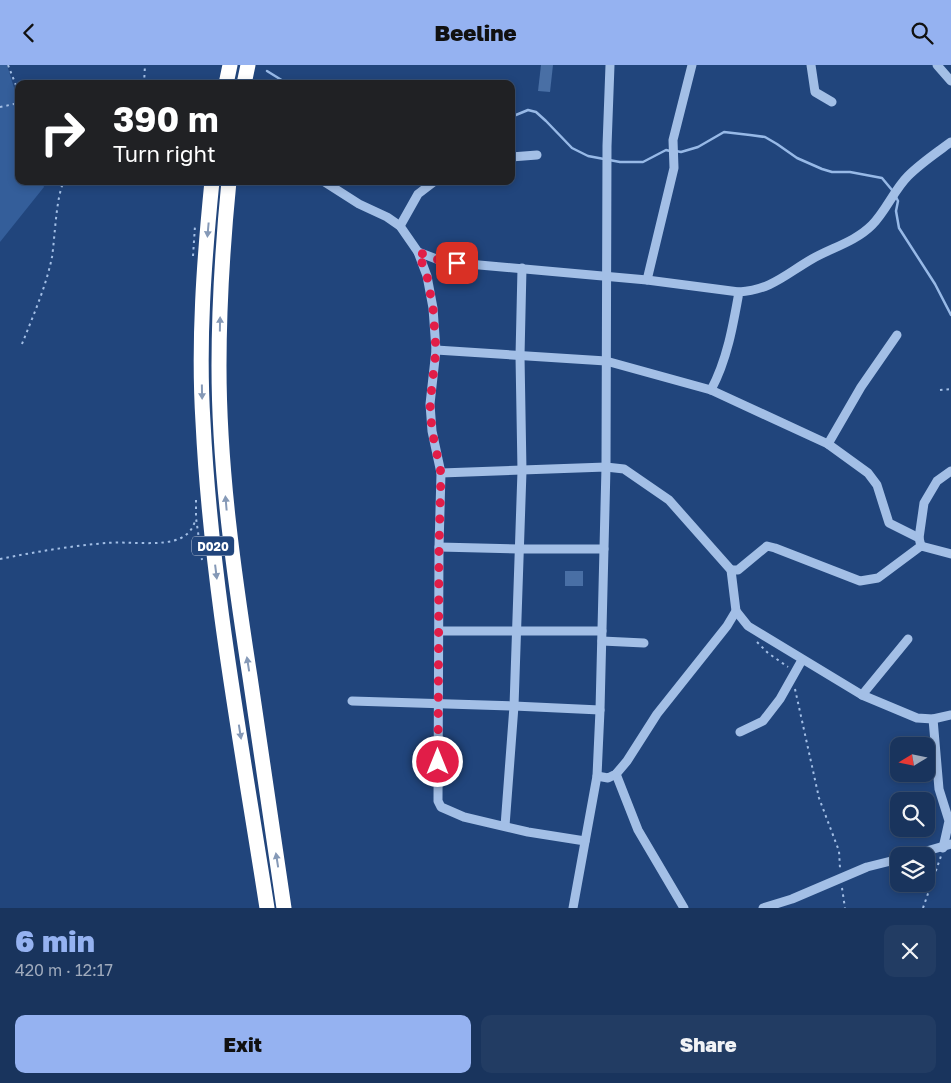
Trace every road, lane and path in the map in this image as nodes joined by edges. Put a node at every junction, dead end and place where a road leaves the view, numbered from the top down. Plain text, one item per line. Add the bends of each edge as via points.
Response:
1 (8, 65) edge
2 (145, 65) edge
3 (230, 65) edge
4 (248, 65) edge
5 (610, 65) edge
6 (692, 65) edge
7 (811, 65) edge
8 (937, 65) edge
9 (144, 80) edge
10 (227, 80) edge
11 (245, 80) edge
12 (951, 81) edge
13 (15, 83) edge
14 (832, 102) dead end
15 (15, 104) edge
16 (0, 107) edge
17 (951, 143) edge
18 (537, 155) dead end
19 (515, 157) edge
20 (63, 185) edge
21 (212, 185) edge
22 (229, 185) edge
23 (328, 185) edge
24 (430, 185) edge
25 (400, 226) junction
26 (418, 252) junction
27 (522, 268) junction
28 (606, 276) junction
29 (648, 280) junction
30 (739, 292) junction
31 (897, 335) dead end
32 (22, 344) dead end
33 (436, 350) junction
34 (520, 356) junction
35 (606, 361) junction
36 (951, 389) edge
37 (711, 390) junction
38 (940, 390) dead end
39 (828, 444) junction
40 (606, 467) junction
41 (522, 471) junction
42 (951, 471) edge
43 (441, 473) junction
44 (196, 518) dead end
45 (920, 542) junction
46 (439, 547) junction
47 (519, 549) junction
48 (604, 549) junction
49 (951, 554) edge
50 (0, 559) edge
51 (731, 570) junction
52 (736, 611) junction
53 (439, 631) junction
54 (516, 631) junction
55 (602, 631) junction
56 (908, 639) dead end
57 (602, 641) junction
58 (756, 642) dead end
59 (644, 643) dead end
60 (802, 660) junction
61 (793, 678) junction
62 (862, 695) junction
63 (352, 701) dead end
64 (438, 704) junction
65 (514, 705) junction
66 (600, 710) junction
67 (951, 715) edge
68 (933, 719) junction
69 (740, 732) dead end
70 (616, 774) junction
71 (597, 776) junction
72 (505, 826) junction
73 (585, 841) junction
74 (947, 846) edge
75 (890, 861) edge
76 (840, 878) junction
77 (267, 908) edge
78 (284, 908) edge
79 (573, 908) edge
80 (684, 908) edge
81 (763, 908) edge
82 (845, 908) edge
83 (923, 908) edge

1 - 13 path
2 - 9 path
3 - 10 highway
4 - 11 highway
5 - 28 street
6 - 29 street via 673,139 674,168
7 - 14 street via 815,92
8 - 12 street
15 - 16 path
17 - 30 street via 908,176 873,225 858,237 812,259 773,284
18 - 19 street
20 - 32 path via 51,258
21 -> 77 highway, D020 via 203,314 205,455 218,585
78 -> 22 highway, D020 via 237,596 223,465 219,366
23 - 25 street
24 - 25 street via 418,194
25 - 26 street
26 - 27 street via 457,263
26 - 33 street via 433,308
27 - 28 street
27 - 34 street
28 - 29 street
28 - 35 street
29 - 30 street
30 - 37 street via 720,374
31 - 39 street via 861,387
33 - 34 street
33 - 43 street via 430,404
34 - 35 street
34 - 41 street
35 - 37 street
35 - 40 street
36 - 38 path
37 - 39 street
39 - 45 street via 868,473 877,485 889,523
40 - 41 street
40 - 48 street
40 - 51 street via 624,469 669,500
41 - 43 street
41 - 47 street
42 - 45 street via 937,481 924,503
43 - 46 street
44 - 50 path via 193,529 181,538 46,549
45 - 49 street
45 - 51 street via 878,578 860,581 775,547 767,547 738,570
46 - 47 street
46 - 53 street
47 - 48 street
47 - 54 street
48 - 55 street
51 - 52 street
52 - 60 street via 748,626
52 - 70 street via 657,714 628,761
53 - 54 street
53 - 64 street
54 - 55 street
54 - 65 street
55 - 57 street
56 - 62 street
57 - 59 street
57 - 66 street
58 - 61 path via 791,668
60 - 61 street
60 - 62 street
61 - 69 street via 763,721
61 - 76 path via 819,797 839,851
62 - 68 street via 917,718
63 - 64 street
64 - 65 street
64 - 72 street via 438,801 441,807 464,817
65 - 66 street
65 - 72 street
66 - 71 street
67 - 68 street
68 - 74 street via 939,789 949,821
70 - 71 street via 608,778
70 - 80 street via 638,831
71 - 73 street
72 - 73 street
73 - 79 street
74 - 83 path
75 - 76 street
76 - 81 street
76 - 82 path

